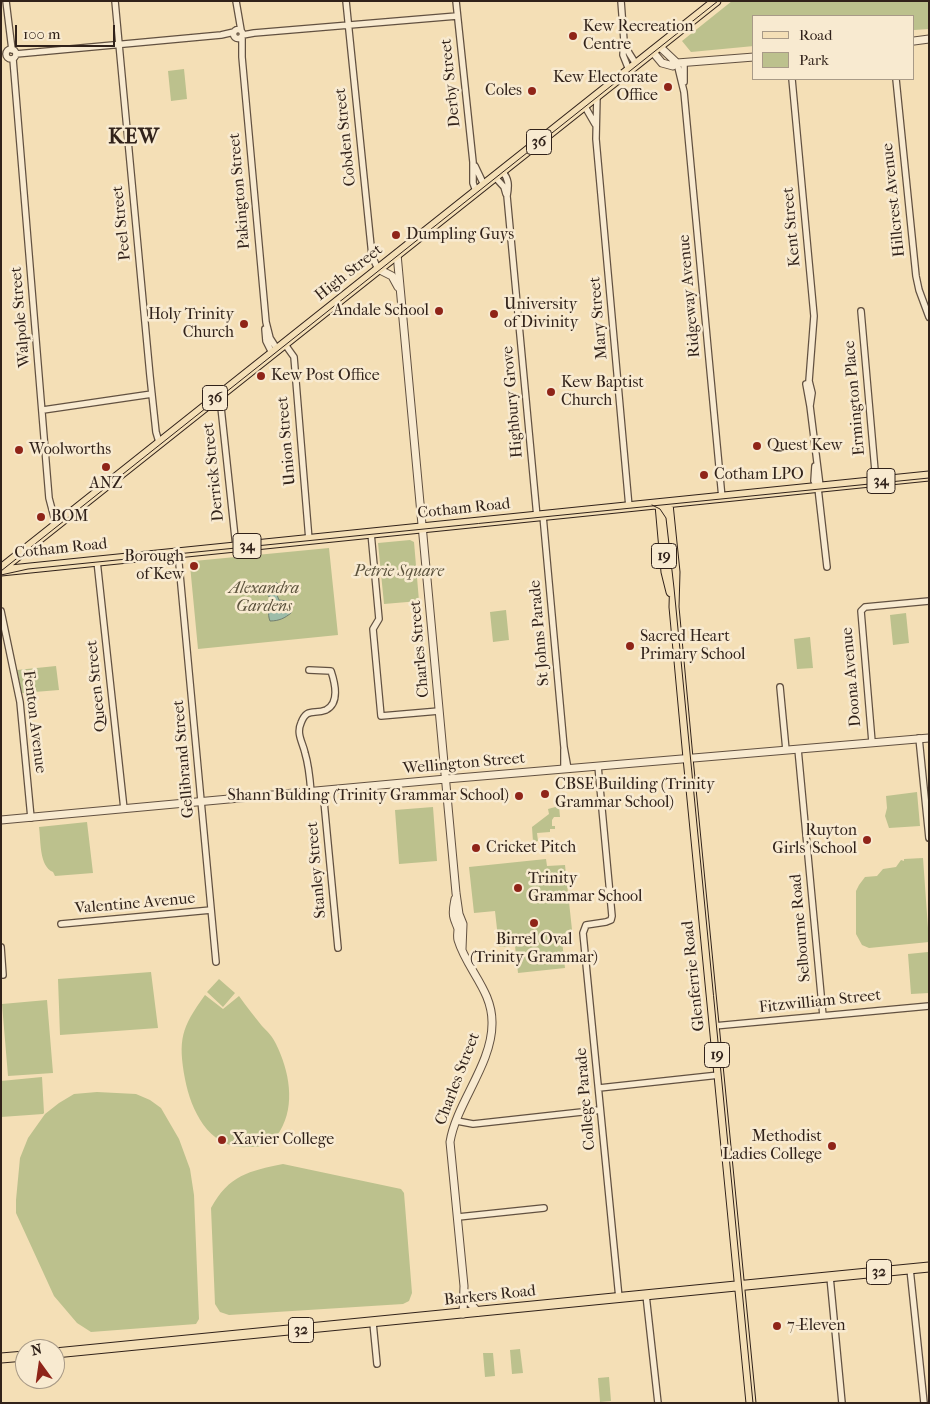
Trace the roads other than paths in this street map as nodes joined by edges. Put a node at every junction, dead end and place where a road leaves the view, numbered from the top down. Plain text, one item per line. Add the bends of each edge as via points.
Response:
1 (6, 1) edge
2 (115, 1) edge
3 (236, 1) edge
4 (346, 1) edge
5 (456, 1) edge
6 (621, 1) edge
7 (716, 1) edge
8 (457, 16) junction
9 (349, 24) junction
10 (238, 34) junction
11 (929, 39) edge
12 (624, 41) junction
13 (915, 41) edge
14 (118, 44) junction
15 (656, 49) junction
16 (8, 55) edge
17 (752, 57) edge
18 (681, 63) junction
19 (633, 67) junction
20 (792, 80) edge
21 (896, 80) edge
22 (597, 95) junction
23 (584, 106) junction
24 (596, 126) junction
25 (473, 162) junction
26 (498, 174) junction
27 (480, 188) junction
28 (507, 196) junction
29 (397, 254) junction
30 (378, 268) junction
31 (401, 294) junction
32 (861, 311) dead end
33 (929, 316) edge
34 (284, 343) junction
35 (274, 351) junction
36 (152, 394) junction
37 (219, 395) junction
38 (43, 410) junction
39 (159, 442) junction
40 (929, 476) edge
41 (876, 482) junction
42 (818, 488) junction
43 (722, 498) junction
44 (664, 504) junction
45 (630, 508) junction
46 (540, 516) junction
47 (58, 522) junction
48 (422, 528) junction
49 (371, 533) junction
50 (309, 540) junction
51 (236, 547) junction
52 (178, 553) junction
53 (97, 561) junction
54 (827, 567) dead end
55 (1, 570) edge
56 (929, 601) edge
57 (1, 611) edge
58 (309, 670) dead end
59 (780, 687) dead end
60 (439, 711) junction
61 (919, 738) junction
62 (929, 738) edge
63 (872, 742) junction
64 (798, 749) junction
65 (786, 750) junction
66 (688, 758) junction
67 (598, 766) junction
68 (566, 769) junction
69 (446, 779) junction
70 (324, 791) junction
71 (311, 792) junction
72 (202, 802) junction
73 (124, 809) junction
74 (31, 818) junction
75 (1, 820) edge
76 (929, 838) edge
77 (211, 910) junction
78 (61, 924) dead end
79 (1, 947) edge
80 (338, 948) dead end
81 (216, 962) dead end
82 (4, 975) dead end
83 (929, 1006) edge
84 (823, 1016) junction
85 (714, 1026) junction
86 (719, 1075) junction
87 (599, 1088) junction
88 (600, 1110) junction
89 (457, 1121) junction
90 (544, 1208) dead end
91 (458, 1217) junction
92 (929, 1268) edge
93 (910, 1270) junction
94 (830, 1277) junction
95 (464, 1286) junction
96 (740, 1286) junction
97 (646, 1295) junction
98 (619, 1298) junction
99 (478, 1312) junction
100 (463, 1314) junction
101 (373, 1322) junction
102 (65, 1352) edge
103 (378, 1364) dead end
104 (658, 1403) edge
105 (751, 1403) edge
106 (842, 1403) edge
107 (924, 1403) edge

1 - 16 street, Walpole Street via 10,36
2 - 14 street, Peel Street
3 - 10 street, Pakington Street
4 - 9 street, Cobden Street
5 - 8 street, Derby Street
6 - 12 street
7 - 15 main road, High Street / 36
8 - 9 street
8 - 25 street, Derby Street
9 - 10 street
9 - 30 street, Cobden Street via 372,256
10 - 14 street
10 - 35 street, Pakington Street via 266,341
11 - 13 street
12 - 19 street
12 - 19 street via 623,55
14 - 16 street
14 - 36 street, Peel Street
15 - 18 street via 662,63 673,66
15 - 19 main road, High Street / 36
16 - 38 street, Walpole Street via 14,76
17 - 18 street
18 - 43 street, Ridgeway Avenue
19 - 22 main road, High Street / 36
20 - 42 street, Kent Street via 813,307 814,336 809,383 820,480
21 - 33 street, Hillcrest Avenue via 916,276
22 - 23 main road, High Street / 36
22 - 24 street, Mary Street
23 - 24 street, Mary Street
23 - 26 main road, High Street / 36
24 - 45 street, Mary Street
25 - 27 street, Derby Street
25 - 27 street, Derby Street via 473,183
26 - 27 main road, High Street / 36
26 - 28 street, Highbury Grove
26 - 28 street, Highbury Grove via 508,178
27 - 29 main road, High Street / 36
28 - 46 street, Highbury Grove
29 - 30 main road, High Street / 36
29 - 31 street, Charles Street
30 - 31 street via 392,276
30 - 34 main road, High Street / 36
31 - 48 street, Charles Street
32 - 41 street, Ermington Place
34 - 35 main road, High Street / 36
34 - 50 street, Union Street via 294,357
35 - 37 main road, High Street / 36
36 - 38 street
36 - 39 street, Peel Street
37 - 39 main road, High Street / 36
37 - 51 street, Derrick Street
38 - 47 street, Walpole Street via 50,498
39 - 47 main road, High Street / 36
40 - 41 main road, Cotham Road / 34
41 - 42 main road, Cotham Road / 34
42 - 43 main road, Cotham Road / 34
42 - 54 street, Kent Street
43 - 44 main road, Cotham Road / 34
44 - 45 main road, Cotham Road / 34
44 - 66 main road, Glenferrie Road / 19 via 675,572 674,606
45 - 46 main road, Cotham Road / 34
46 - 48 main road, Cotham Road / 34
46 - 68 street, St Johns Parade
47 - 55 main road, High Street / 36
48 - 49 main road, Cotham Road / 34
48 - 60 street, Charles Street
49 - 50 main road, Cotham Road / 34
49 - 60 street via 379,619 373,629 381,716
50 - 51 main road, Cotham Road / 34
51 - 52 main road, Cotham Road / 34
52 - 53 main road, Cotham Road / 34
52 - 72 street, Gellibrand Street
53 - 55 main road, Cotham Road / 34
53 - 73 street, Queen Street
56 - 63 street, Doona Avenue via 862,609
57 - 74 street, Fenton Avenue via 18,692
58 - 71 street via 331,671 335,682 333,703 327,709 305,715 299,728
59 - 65 street
60 - 69 street, Charles Street
61 - 62 street, Wellington Street
61 - 63 street, Wellington Street
61 - 76 street
63 - 64 street, Wellington Street
64 - 65 street, Wellington Street
64 - 84 street, Selbourne Road
65 - 66 street, Wellington Street
66 - 67 street, Wellington Street
66 - 85 main road, Glenferrie Road / 19
67 - 68 street, Wellington Street
67 - 87 street, College Parade via 611,920 588,924 583,931
68 - 69 street, Wellington Street
69 - 70 street, Wellington Street
69 - 89 street, Charles Street via 456,893 464,928 462,949 486,992 492,1024 488,1049
70 - 71 street, Wellington Street
70 - 80 street, Stanley Street
71 - 72 street, Wellington Street
72 - 73 street, Wellington Street
72 - 77 street, Gellibrand Street
73 - 74 street, Wellington Street
74 - 75 street, Wellington Street
77 - 78 street, Valentine Avenue
77 - 81 street, Gellibrand Street
79 - 82 street
83 - 84 street, Fitzwilliam Street
84 - 85 street, Fitzwilliam Street
85 - 86 main road, Glenferrie Road / 19
86 - 87 street
86 - 96 main road, Glenferrie Road / 19
87 - 88 street, College Parade
88 - 89 street via 473,1124
88 - 98 street, College Parade
89 - 91 street, Charles Street via 450,1142
90 - 91 street
91 - 95 street, Charles Street
92 - 93 main road, Barkers Road / 32
93 - 94 main road, Barkers Road / 32
93 - 107 street
94 - 96 main road, Barkers Road / 32
94 - 106 street
95 - 99 street, Charles Street via 469,1302
95 - 100 street, Charles Street
96 - 97 main road, Barkers Road / 32
96 - 105 main road, Glenferrie Road / 19
97 - 98 main road, Barkers Road / 32
97 - 104 street
98 - 99 main road, Barkers Road / 32
99 - 100 main road, Barkers Road / 32
100 - 101 main road, Barkers Road / 32
101 - 102 main road, Barkers Road / 32
101 - 103 street

